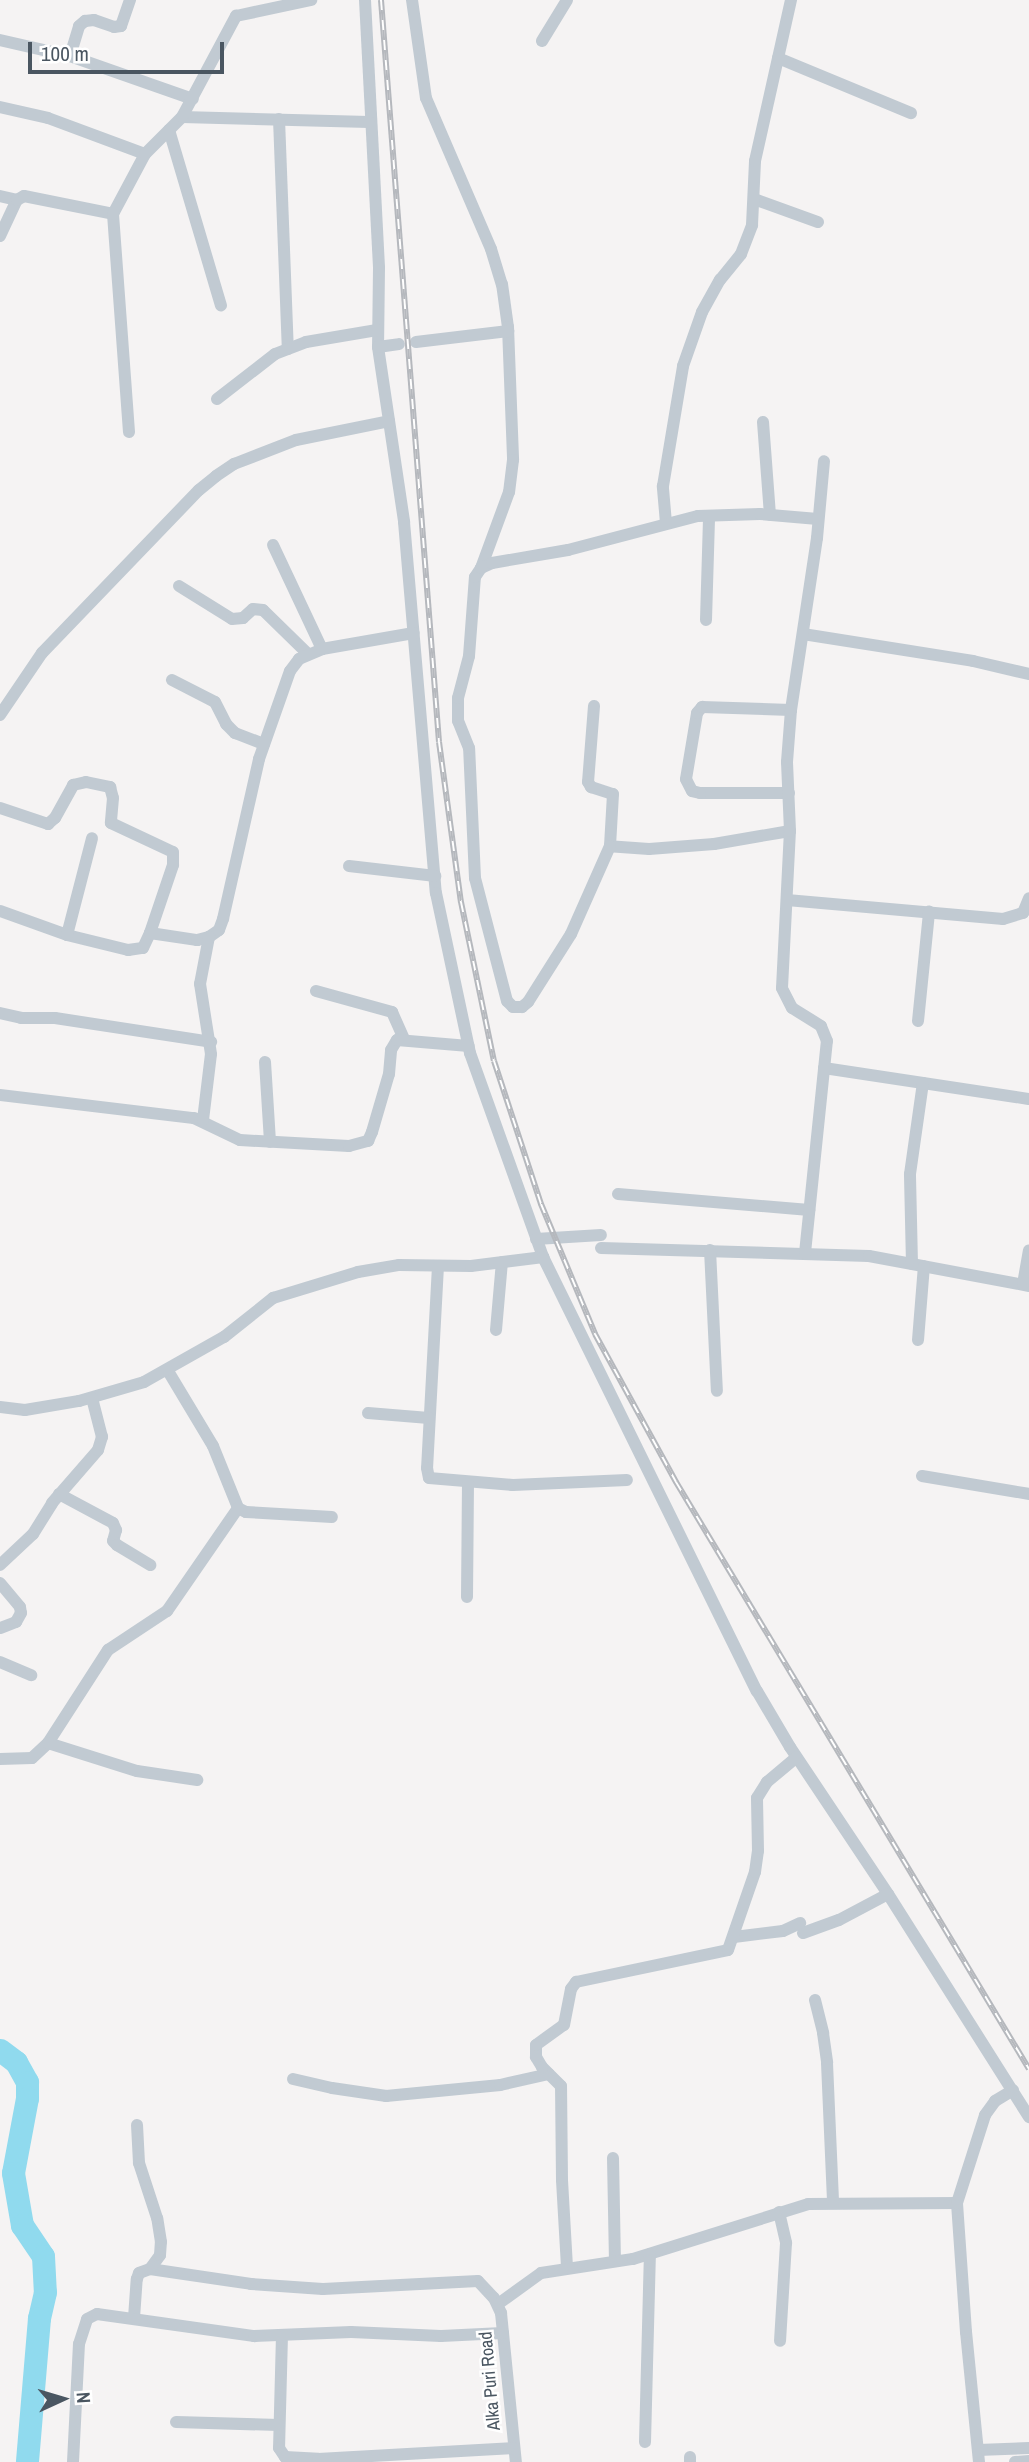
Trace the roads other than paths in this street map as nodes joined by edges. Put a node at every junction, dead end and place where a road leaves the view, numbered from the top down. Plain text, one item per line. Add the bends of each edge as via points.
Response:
1 (130, 0) edge
2 (311, 0) edge
3 (365, 0) edge
4 (412, 0) edge
5 (567, 0) edge
6 (791, 0) edge
7 (0, 40) edge
8 (542, 41) dead end
9 (70, 56) junction
10 (778, 58) junction
11 (193, 99) junction
12 (0, 107) edge
13 (911, 113) dead end
14 (182, 117) junction
15 (279, 119) junction
16 (369, 122) junction
17 (169, 130) junction
18 (145, 154) junction
19 (0, 196) edge
20 (754, 199) junction
21 (17, 200) junction
22 (113, 214) junction
23 (818, 222) dead end
24 (0, 236) edge
25 (221, 305) dead end
26 (377, 330) junction
27 (508, 331) junction
28 (416, 342) dead end
29 (399, 344) dead end
30 (378, 347) junction
31 (288, 349) junction
32 (217, 399) dead end
33 (389, 421) junction
34 (763, 422) dead end
35 (129, 432) dead end
36 (824, 461) dead end
37 (770, 515) junction
38 (709, 516) junction
39 (818, 519) junction
40 (666, 523) junction
41 (273, 545) dead end
42 (481, 568) junction
43 (179, 586) dead end
44 (706, 620) dead end
45 (414, 633) junction
46 (803, 634) junction
47 (322, 649) junction
48 (308, 654) junction
49 (1029, 674) edge
50 (172, 680) dead end
51 (594, 706) dead end
52 (791, 710) junction
53 (0, 715) edge
54 (264, 744) junction
55 (789, 793) junction
56 (0, 808) edge
57 (790, 831) junction
58 (92, 838) dead end
59 (610, 846) junction
60 (349, 866) dead end
61 (435, 876) junction
62 (787, 900) junction
63 (1028, 906) edge
64 (0, 911) edge
65 (929, 912) junction
66 (150, 933) junction
67 (67, 935) junction
68 (209, 937) junction
69 (316, 991) dead end
70 (0, 1013) edge
71 (918, 1021) dead end
72 (404, 1038) junction
73 (211, 1042) junction
74 (468, 1046) junction
75 (265, 1062) dead end
76 (824, 1068) junction
77 (923, 1083) junction
78 (0, 1095) edge
79 (1029, 1099) edge
80 (203, 1120) junction
81 (270, 1142) junction
82 (618, 1194) dead end
83 (809, 1210) junction
84 (536, 1239) junction
85 (710, 1250) junction
86 (1029, 1251) edge
87 (805, 1253) junction
88 (543, 1257) junction
89 (502, 1262) junction
90 (918, 1265) junction
91 (438, 1266) junction
92 (1026, 1285) edge
93 (496, 1330) dead end
94 (918, 1340) dead end
95 (168, 1371) junction
96 (716, 1391) dead end
97 (92, 1398) junction
98 (0, 1407) edge
99 (368, 1413) dead end
100 (429, 1418) junction
101 (922, 1476) dead end
102 (627, 1480) dead end
103 (468, 1483) junction
104 (60, 1494) junction
105 (1029, 1494) edge
106 (238, 1508) junction
107 (332, 1517) dead end
108 (0, 1565) edge
109 (150, 1565) dead end
110 (0, 1583) edge
111 (467, 1597) dead end
112 (0, 1628) edge
113 (0, 1662) edge
114 (31, 1675) dead end
115 (48, 1743) junction
116 (796, 1758) junction
117 (0, 1759) edge
118 (197, 1780) dead end
119 (888, 1894) junction
120 (734, 1937) junction
121 (815, 2000) dead end
122 (549, 2074) junction
123 (293, 2079) dead end
124 (1013, 2090) junction
125 (1029, 2117) edge
126 (137, 2125) dead end
127 (613, 2158) dead end
128 (833, 2203) junction
129 (957, 2203) junction
130 (779, 2212) junction
131 (650, 2254) junction
132 (615, 2261) junction
133 (567, 2267) junction
134 (150, 2269) junction
135 (496, 2301) junction
136 (134, 2318) junction
137 (503, 2333) junction
138 (282, 2335) junction
139 (779, 2342) dead end
140 (176, 2422) dead end
141 (279, 2425) junction
142 (645, 2442) dead end
143 (514, 2448) junction
144 (1029, 2448) edge
145 (979, 2456) edge
146 (300, 2460) edge
147 (1029, 2461) edge
148 (73, 2462) edge
149 (516, 2462) edge
150 (1015, 2462) edge

1 - 9 street via 121,26 85,21 79,26
2 - 11 street via 236,16
3 - 16 street
4 - 27 street via 426,98 491,249 502,284
5 - 8 street
6 - 10 street
7 - 9 street
9 - 11 street
10 - 13 street
10 - 20 street via 755,162
11 - 14 street
12 - 18 street via 48,118
14 - 15 street
14 - 17 street
15 - 16 street
15 - 31 street
16 - 26 street via 379,268
17 - 18 street
17 - 25 street
18 - 22 street
19 - 21 street
20 - 23 street
20 - 40 street via 747,242 710,296 683,366 663,486
21 - 22 street via 32,196
21 - 24 street
22 - 35 street
26 - 30 street
26 - 31 street
27 - 28 street
27 - 42 street via 513,460 509,492
29 - 30 street
30 - 33 street
31 - 32 street via 260,362
33 - 45 street
33 - 53 street via 296,440 234,464 216,476 42,653
34 - 37 street
36 - 39 street
37 - 38 street
37 - 39 street
38 - 40 street
38 - 44 street
39 - 46 street
40 - 42 street
41 - 47 street
42 - 59 street via 473,586 469,656 457,721 469,748 475,878 507,1001 513,1007 528,1002 571,934
43 - 48 street via 232,619 243,618 253,609 263,610
45 - 47 street
45 - 61 street
46 - 49 street
46 - 52 street
47 - 48 street
48 - 54 street via 289,671
50 - 54 street via 215,702 235,733
51 - 59 street via 588,782 590,787 612,794
52 - 55 street
52 - 55 street via 702,707 696,713 686,779 692,791 700,793
54 - 68 street via 223,919 219,930
55 - 57 street
56 - 66 street via 48,824 73,785 86,782 110,787 111,823 173,852 173,865
57 - 59 street via 714,844 649,849
57 - 62 street
58 - 67 street
60 - 61 street
61 - 74 street
62 - 65 street
62 - 76 street via 782,988 792,1008 826,1034
63 - 65 street via 1015,917 1003,919
64 - 67 street
65 - 71 street
66 - 67 street via 137,951
66 - 68 street via 197,940
68 - 73 street via 200,984
69 - 72 street via 392,1012
70 - 73 street
72 - 74 street
72 - 81 street via 393,1044 389,1074 368,1141 349,1146
73 - 80 street
74 - 84 street
75 - 81 street
76 - 77 street
76 - 83 street
77 - 79 street
77 - 90 street via 910,1174
78 - 80 street
80 - 81 street via 230,1138
82 - 83 street
83 - 87 street
84 - 85 street
84 - 88 street
85 - 87 street
85 - 96 street
86 - 92 street
87 - 90 street via 869,1256
88 - 89 street
88 - 116 street via 757,1691
89 - 91 street
89 - 93 street
90 - 92 street
90 - 94 street
91 - 95 street via 381,1267 289,1292
91 - 100 street
95 - 97 street
95 - 106 street via 213,1446
97 - 98 street via 25,1410
97 - 104 street via 101,1443
99 - 100 street
100 - 103 street via 429,1478
101 - 105 street
102 - 103 street
103 - 111 street
104 - 108 street via 33,1534
104 - 109 street via 113,1523 113,1541
106 - 107 street
106 - 115 street via 167,1611 108,1650
110 - 112 street via 21,1613 16,1622
113 - 114 street
115 - 117 street via 37,1756
115 - 118 street via 118,1766
116 - 119 street
116 - 120 street via 767,1782 757,1798 755,1872
119 - 120 street via 857,1912 801,1928
119 - 124 street
120 - 122 street via 723,1952 576,1982 566,2021 535,2048
121 - 128 street via 827,2063
122 - 123 street via 500,2085 386,2096
122 - 133 street via 561,2086
124 - 125 street
124 - 129 street via 995,2101 985,2115
126 - 134 street via 139,2163 161,2242 160,2255
127 - 132 street
128 - 129 street
128 - 130 street
129 - 145 street
130 - 131 street
130 - 139 street via 786,2243
131 - 132 street
131 - 142 street
132 - 133 street
133 - 135 street via 532,2277
134 - 135 street via 251,2284 323,2288 476,2280
134 - 136 street via 139,2273 136,2280
135 - 137 street, Alka Puri Road
136 - 138 street via 254,2336
136 - 148 street via 97,2314 84,2325 76,2372
137 - 138 street
137 - 143 street, Alka Puri Road
138 - 141 street
140 - 141 street
141 - 146 street via 282,2455
143 - 146 street
143 - 149 street, Alka Puri Road
144 - 145 street
147 - 150 street

